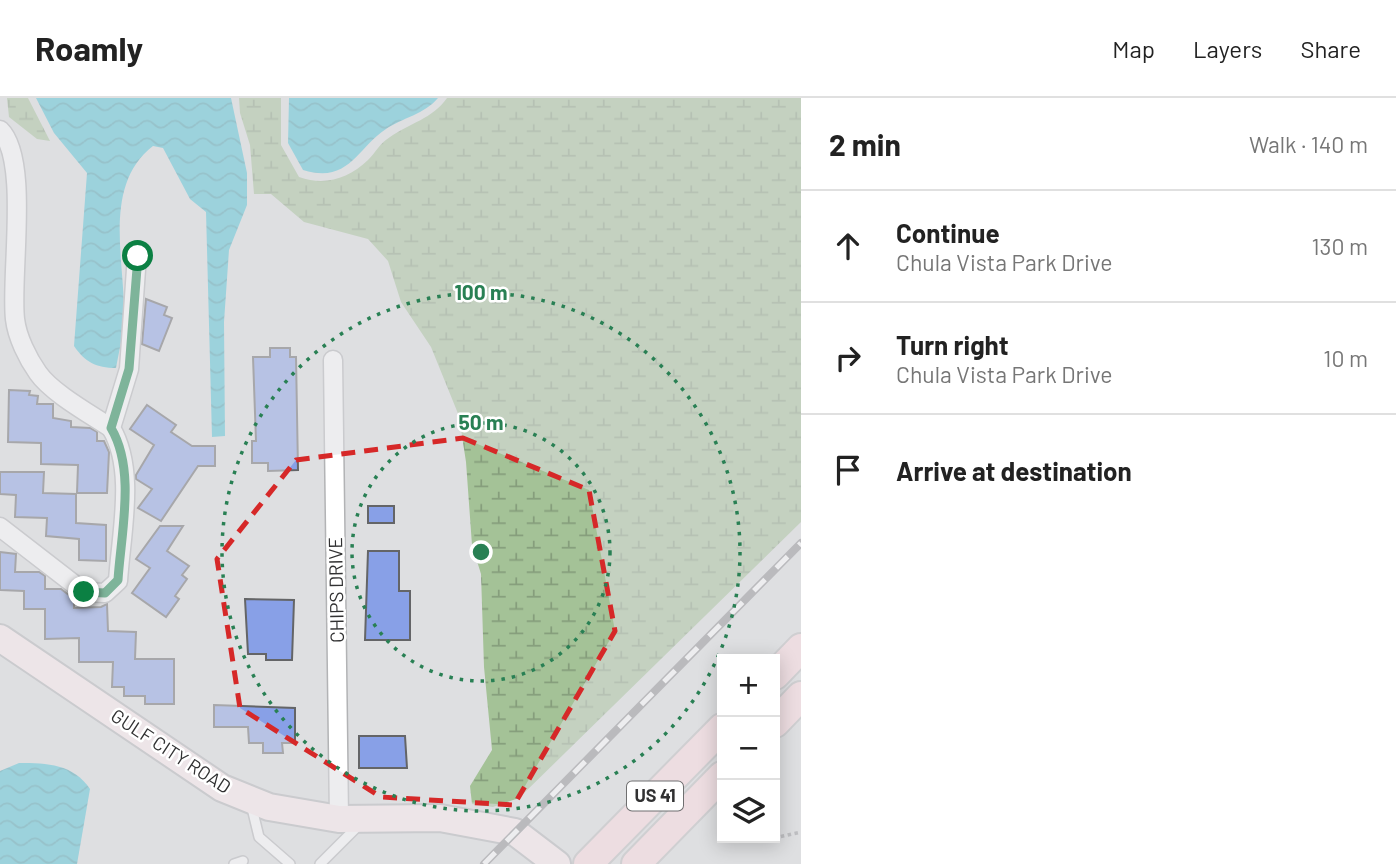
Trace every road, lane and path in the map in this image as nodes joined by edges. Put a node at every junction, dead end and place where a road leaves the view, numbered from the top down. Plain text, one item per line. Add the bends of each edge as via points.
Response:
1 (0, 130) edge
2 (138, 256) dead end
3 (333, 360) dead end
4 (111, 428) junction
5 (0, 527) edge
6 (0, 638) edge
7 (801, 648) edge
8 (780, 670) edge
9 (801, 696) edge
10 (780, 718) edge
11 (717, 733) edge
12 (718, 780) edge
13 (251, 800) junction
14 (339, 819) junction
15 (365, 819) junction
16 (801, 832) edge
17 (780, 837) edge
18 (290, 864) edge
19 (320, 864) edge
20 (557, 864) edge
21 (588, 864) edge
22 (636, 864) edge

1 - 4 street via 8,138 17,194 15,321 24,347 39,375
2 - 4 street via 129,369
3 - 14 street, CHIPS DRIVE
4 - 5 street via 120,443 124,467 118,580 105,593 84,592
6 - 13 street, GULF CITY ROAD via 222,788
7 - 8 main road
9 - 10 main road
11 - 21 main road, US 41
12 - 22 main road, US 41
13 - 14 street, GULF CITY ROAD
13 - 18 lane via 259,837
14 - 15 street, GULF CITY ROAD
15 - 19 lane
15 - 20 street, GULF CITY ROAD via 440,818 515,832
16 - 17 path

